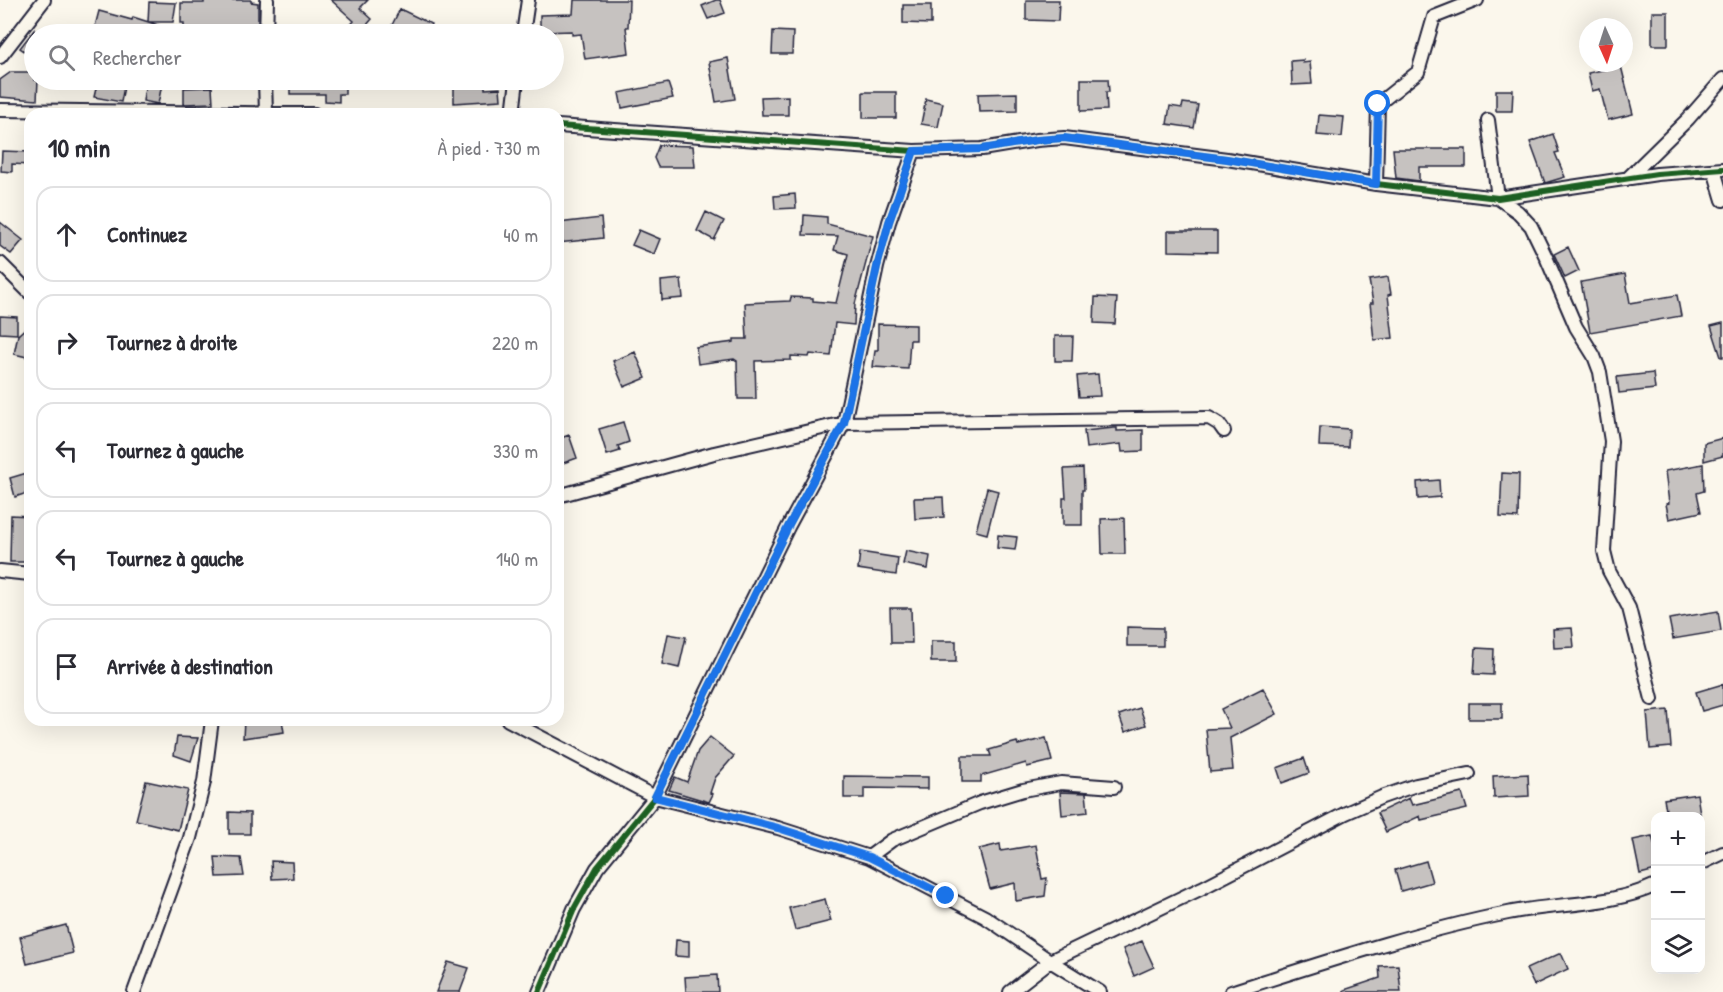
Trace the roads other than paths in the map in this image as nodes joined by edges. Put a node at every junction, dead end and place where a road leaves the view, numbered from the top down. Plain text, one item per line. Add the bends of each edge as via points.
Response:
1 (44, 0) edge
2 (267, 0) edge
3 (528, 0) edge
4 (1477, 0) edge
5 (25, 24) edge
6 (266, 24) edge
7 (524, 24) edge
8 (24, 26) edge
9 (0, 57) edge
10 (1723, 79) edge
11 (265, 90) edge
12 (516, 90) edge
13 (266, 108) edge
14 (514, 108) edge
15 (0, 110) edge
16 (24, 110) edge
17 (1488, 120) dead end
18 (564, 126) edge
19 (914, 151) junction
20 (1718, 169) edge
21 (1627, 179) junction
22 (1376, 184) junction
23 (1498, 198) junction
24 (1723, 200) edge
25 (0, 263) edge
26 (24, 287) edge
27 (844, 423) junction
28 (1224, 431) dead end
29 (564, 494) edge
30 (0, 571) edge
31 (24, 573) edge
32 (1652, 699) dead end
33 (211, 726) edge
34 (519, 726) edge
35 (1469, 774) dead end
36 (1114, 787) dead end
37 (655, 797) junction
38 (1723, 853) edge
39 (869, 857) junction
40 (1705, 862) edge
41 (1651, 887) edge
42 (1050, 962) junction
43 (134, 992) edge
44 (539, 992) edge
45 (1010, 992) edge
46 (1100, 992) edge
47 (1231, 992) edge

1 - 5 street
2 - 6 street
3 - 7 street
4 - 22 street via 1434,17 1418,72 1378,104
8 - 9 street
10 - 21 street
11 - 13 street
12 - 14 street
15 - 16 street
17 - 23 street
18 - 19 street
19 - 22 street via 982,149 1064,138
19 - 27 street via 877,267
20 - 21 street
20 - 24 street
21 - 23 street
22 - 23 street
23 - 32 street via 1531,225 1600,372 1611,441 1604,551 1609,571 1629,608
25 - 26 street
27 - 28 street via 1209,418
27 - 29 street via 714,453
27 - 37 street
30 - 31 street
33 - 43 street via 204,782 189,838
34 - 37 street
35 - 42 street via 1416,785 1364,805
36 - 39 street via 1061,783 1023,790 980,803 892,840
37 - 39 street via 778,828
37 - 44 street via 597,868 574,909
38 - 40 street
39 - 42 street via 985,917
41 - 47 street via 1635,894 1509,913 1395,940
42 - 45 street
42 - 46 street

